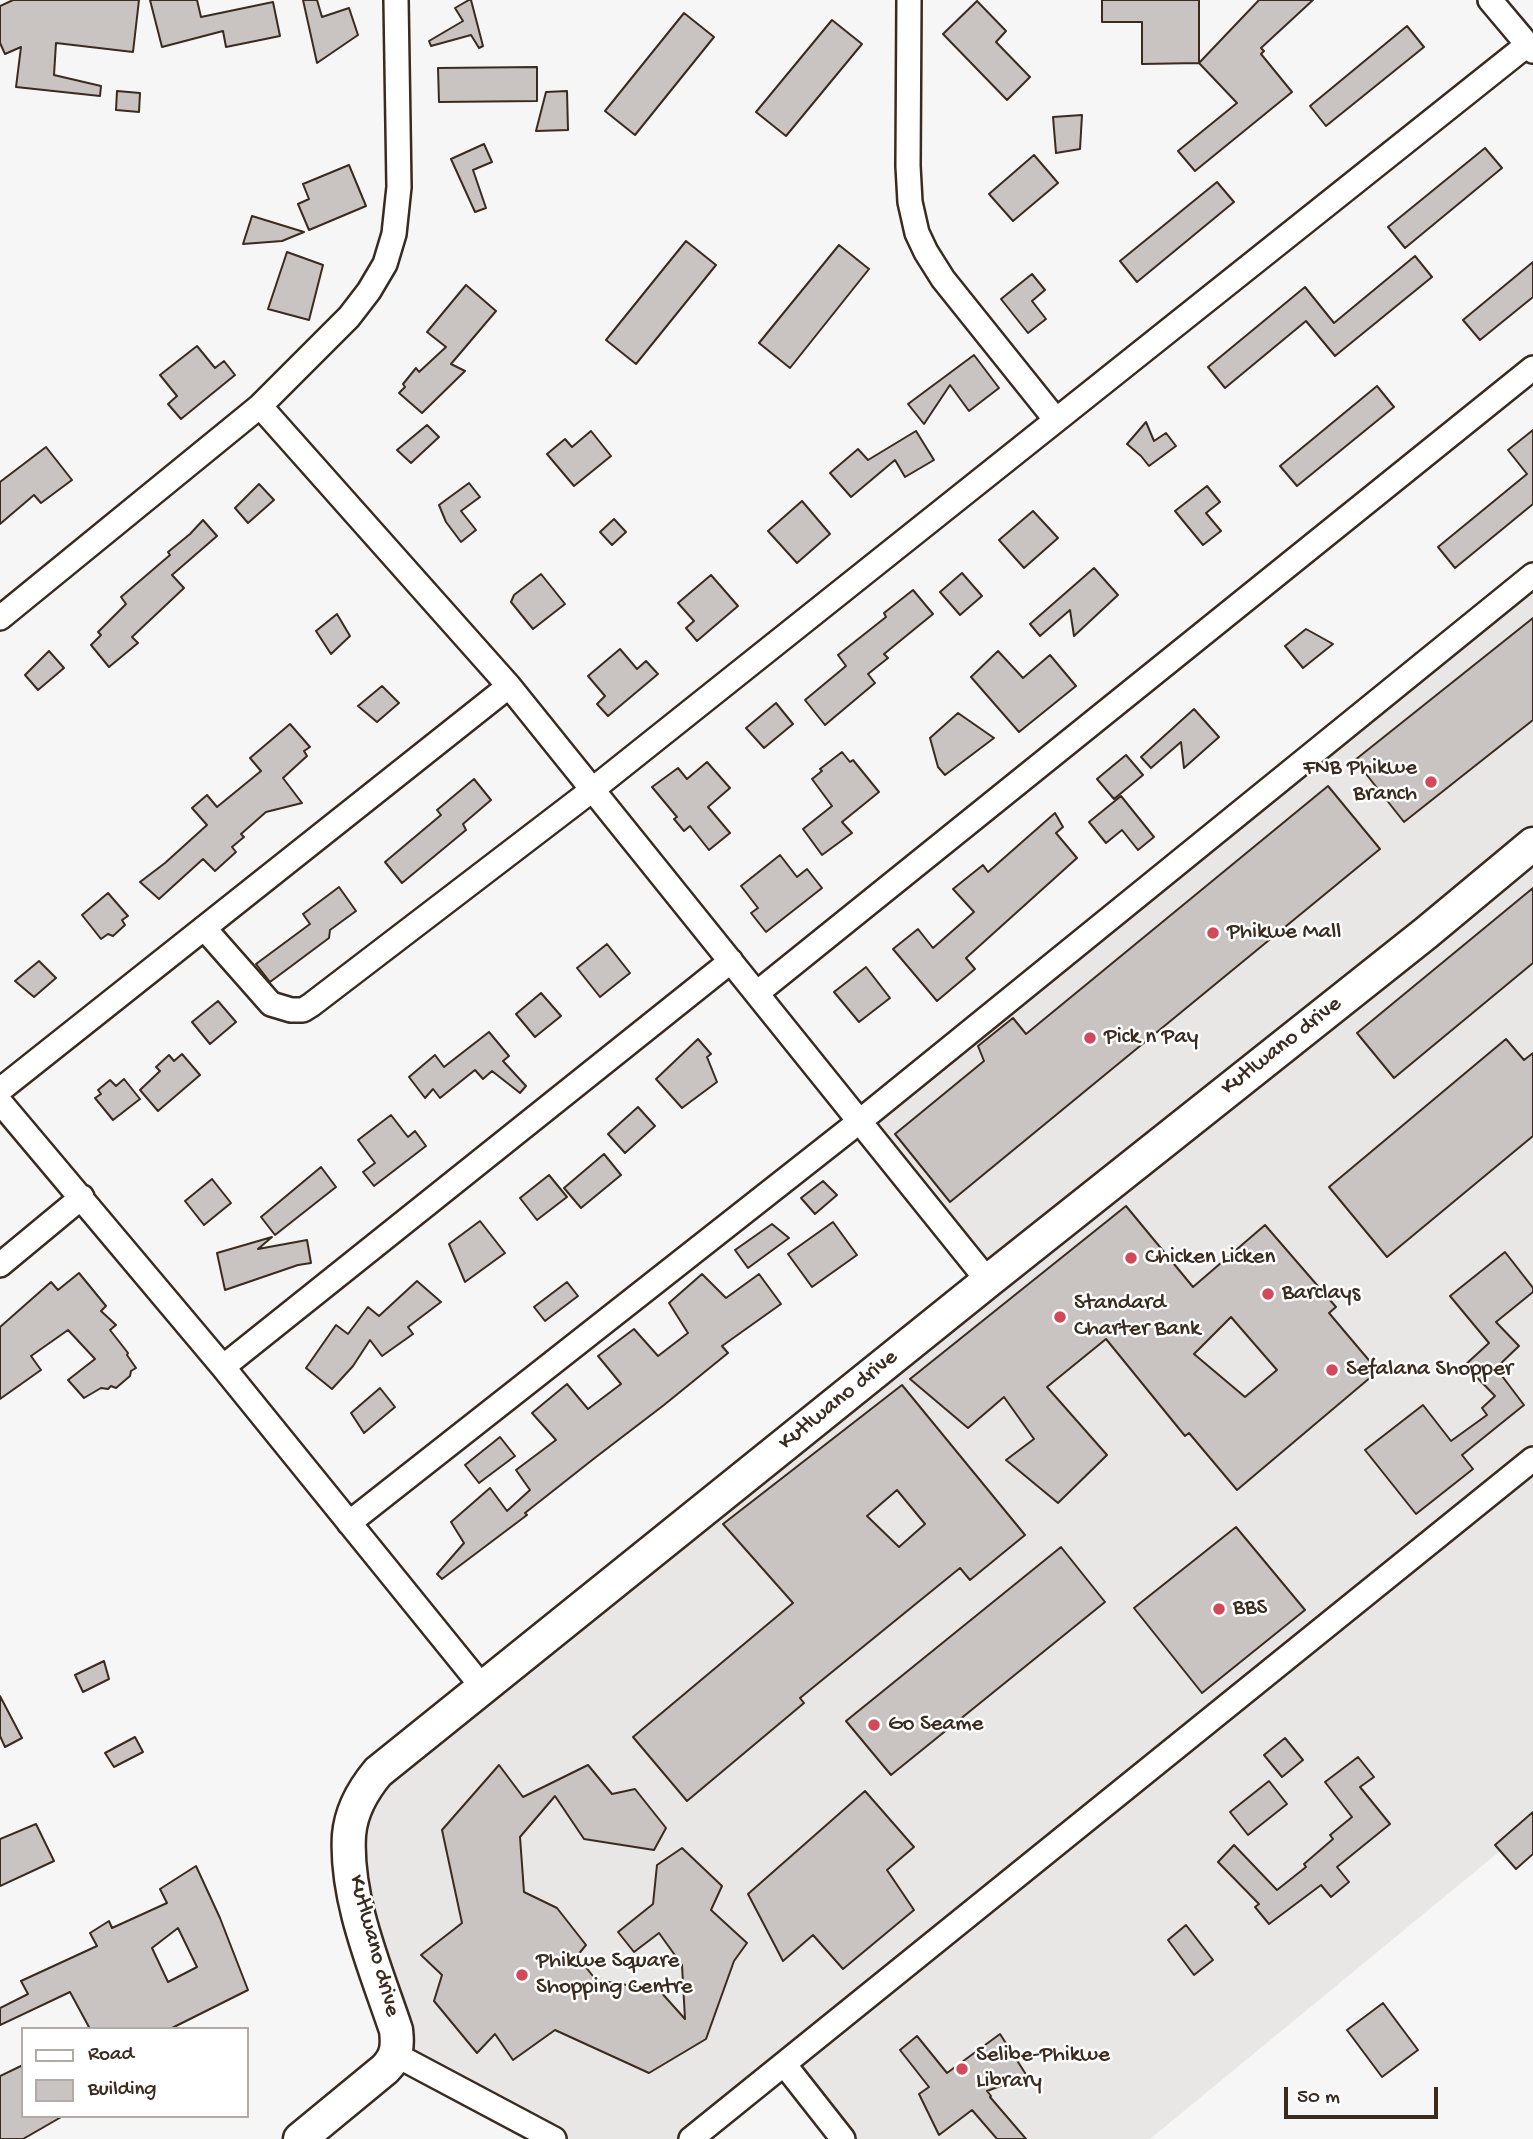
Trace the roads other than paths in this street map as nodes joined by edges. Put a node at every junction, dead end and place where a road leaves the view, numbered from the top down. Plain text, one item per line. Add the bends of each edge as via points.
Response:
1 (396, 0) edge
2 (909, 0) edge
3 (1490, 0) edge
4 (1530, 48) edge
5 (1533, 368) edge
6 (260, 406) junction
7 (1056, 420) junction
8 (1533, 575) edge
9 (0, 618) edge
10 (509, 686) junction
11 (592, 789) junction
12 (1533, 844) edge
13 (204, 928) junction
14 (731, 961) junction
15 (757, 993) junction
16 (0, 1090) edge
17 (0, 1102) edge
18 (860, 1121) junction
19 (82, 1197) junction
20 (0, 1265) edge
21 (988, 1280) junction
22 (223, 1367) junction
23 (1533, 1459) edge
24 (349, 1523) junction
25 (484, 1689) junction
26 (396, 2055) junction
27 (784, 2064) junction
28 (300, 2139) edge
29 (554, 2139) edge
30 (691, 2139) edge
31 (843, 2139) edge

1 - 6 street via 399,187 385,264 349,317
2 - 7 street via 908,166 917,233 943,279
3 - 4 street
4 - 7 street
5 - 15 street
6 - 9 street
6 - 10 street
7 - 11 street
8 - 18 street
10 - 11 street
10 - 13 street
11 - 13 street via 303,1010 271,1004
11 - 14 street
12 - 21 street, Kutlwano drive
13 - 16 street
14 - 15 street
14 - 22 street
15 - 18 street
17 - 19 street
18 - 21 street
18 - 24 street
19 - 20 street
19 - 22 street
21 - 25 street, Kutlwano drive
22 - 24 street
23 - 27 street
24 - 25 street
25 - 26 street, Kutlwano drive via 378,1772 363,1792 352,1820 352,1887 396,2030
26 - 28 street
26 - 29 street
27 - 30 street
27 - 31 street

